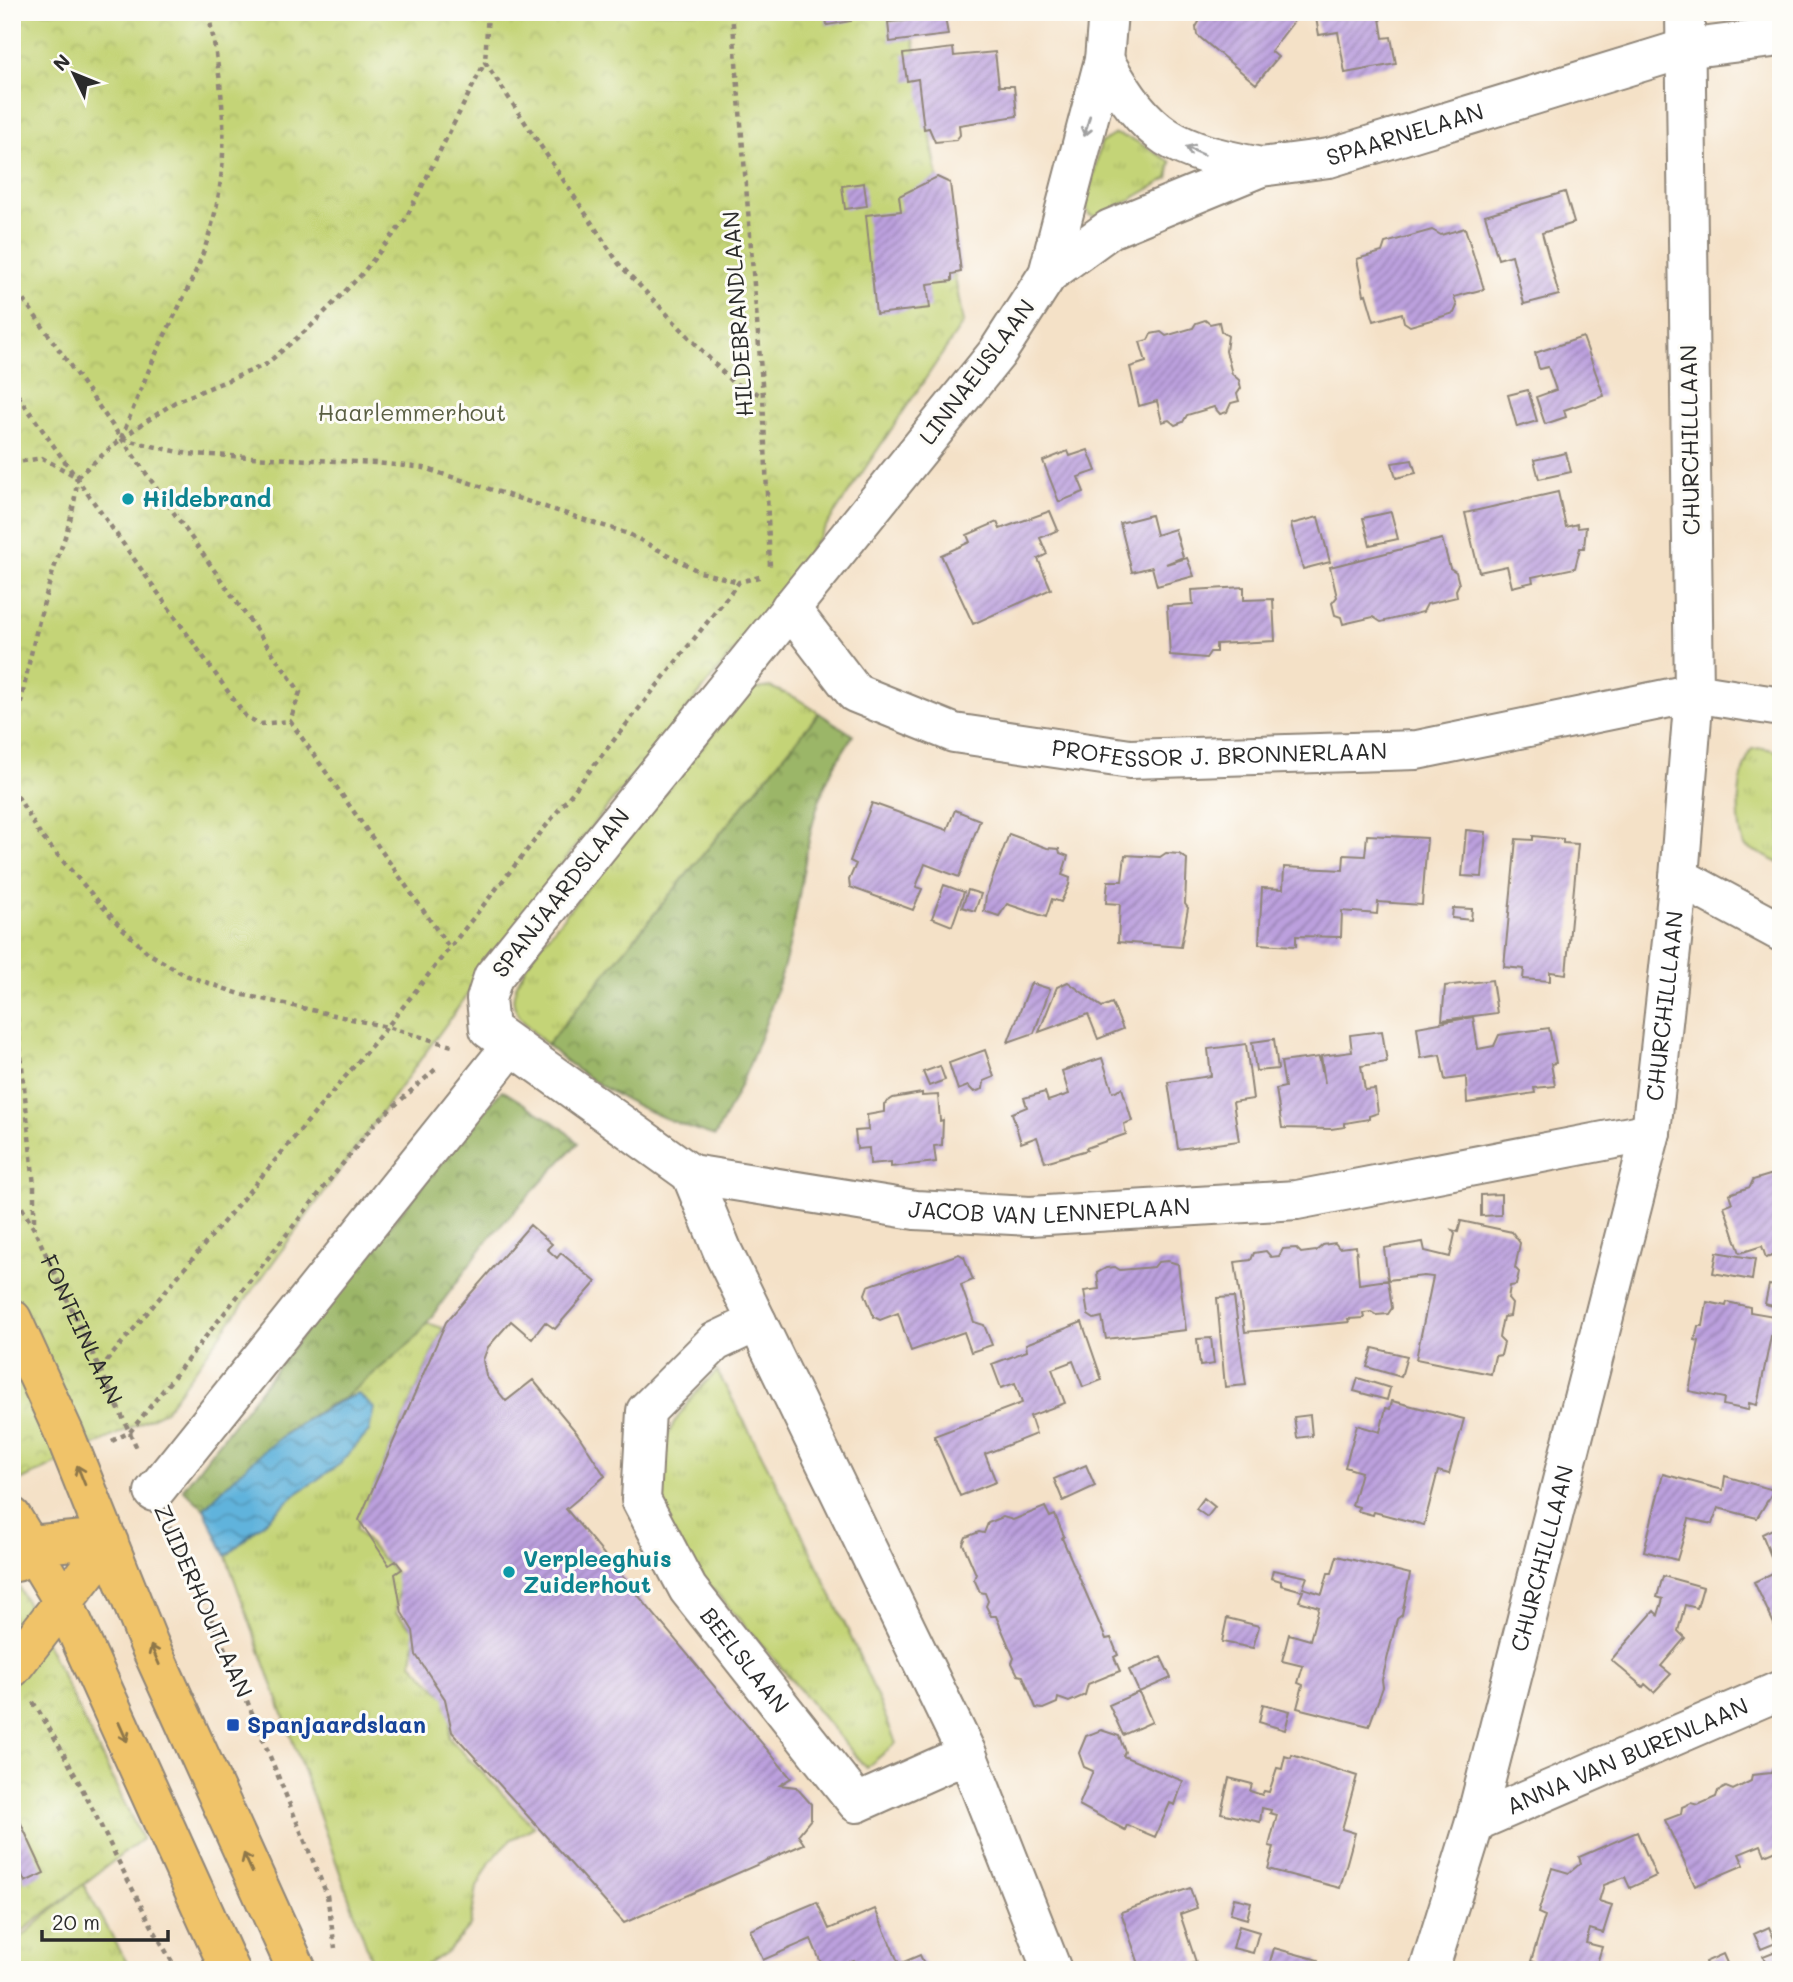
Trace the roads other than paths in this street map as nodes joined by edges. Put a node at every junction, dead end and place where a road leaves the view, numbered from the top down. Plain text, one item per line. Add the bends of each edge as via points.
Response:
1 (1108, 12) edge
2 (1684, 31) edge
3 (1781, 37) edge
4 (1104, 60) junction
5 (1261, 167) junction
6 (1048, 274) junction
7 (790, 608) junction
8 (1694, 693) junction
9 (1781, 707) edge
10 (1679, 877) junction
11 (1781, 932) edge
12 (487, 1041) junction
13 (1651, 1132) junction
14 (691, 1174) junction
15 (12, 1319) edge
16 (757, 1322) junction
17 (154, 1492) road end
18 (108, 1540) junction
19 (18, 1543) edge
20 (64, 1603) junction
21 (19, 1679) edge
22 (1781, 1690) edge
23 (967, 1754) junction
24 (1475, 1822) junction
25 (230, 1970) edge
26 (297, 1970) edge
27 (1052, 1970) edge
28 (1429, 1970) edge

1 - 4 street, LINNAEUSLAAN
2 - 3 street, SPAARNELAAN
2 - 5 street, SPAARNELAAN via 1329,158
2 - 8 street, CHURCHILLLAAN
5 -> 4 street via 1208,157 1162,136 1129,103
4 -> 6 street, LINNAEUSLAAN
5 - 6 street, SPAARNELAAN via 1110,229
6 - 7 street, LINNAEUSLAAN via 997,354
7 - 8 street, PROFESSOR J. BRONNERLAAN via 855,693 954,733 1130,759 1417,750
7 - 12 street, SPANJAARDSLAAN via 493,977 486,999
8 - 9 street
8 - 10 street, CHURCHILLLAAN
10 - 11 street
10 - 13 street, CHURCHILLLAAN
12 - 14 street, JACOB VAN LENNEPLAAN
12 - 17 street
13 - 14 street, JACOB VAN LENNEPLAAN via 1297,1200 1030,1216 915,1210
13 - 24 street, CHURCHILLLAAN
14 - 16 street
18 -> 15 main road
16 - 23 street
16 - 23 street, BEELSLAAN via 715,1342 646,1410 641,1500 688,1589 857,1803
18 - 19 main road
18 - 20 main road
26 -> 18 main road via 149,1643
19 - 20 main road
20 - 21 main road
20 -> 25 main road
22 - 24 street, ANNA VAN BURENLAAN
23 - 27 street
24 - 28 street, CHURCHILLLAAN

